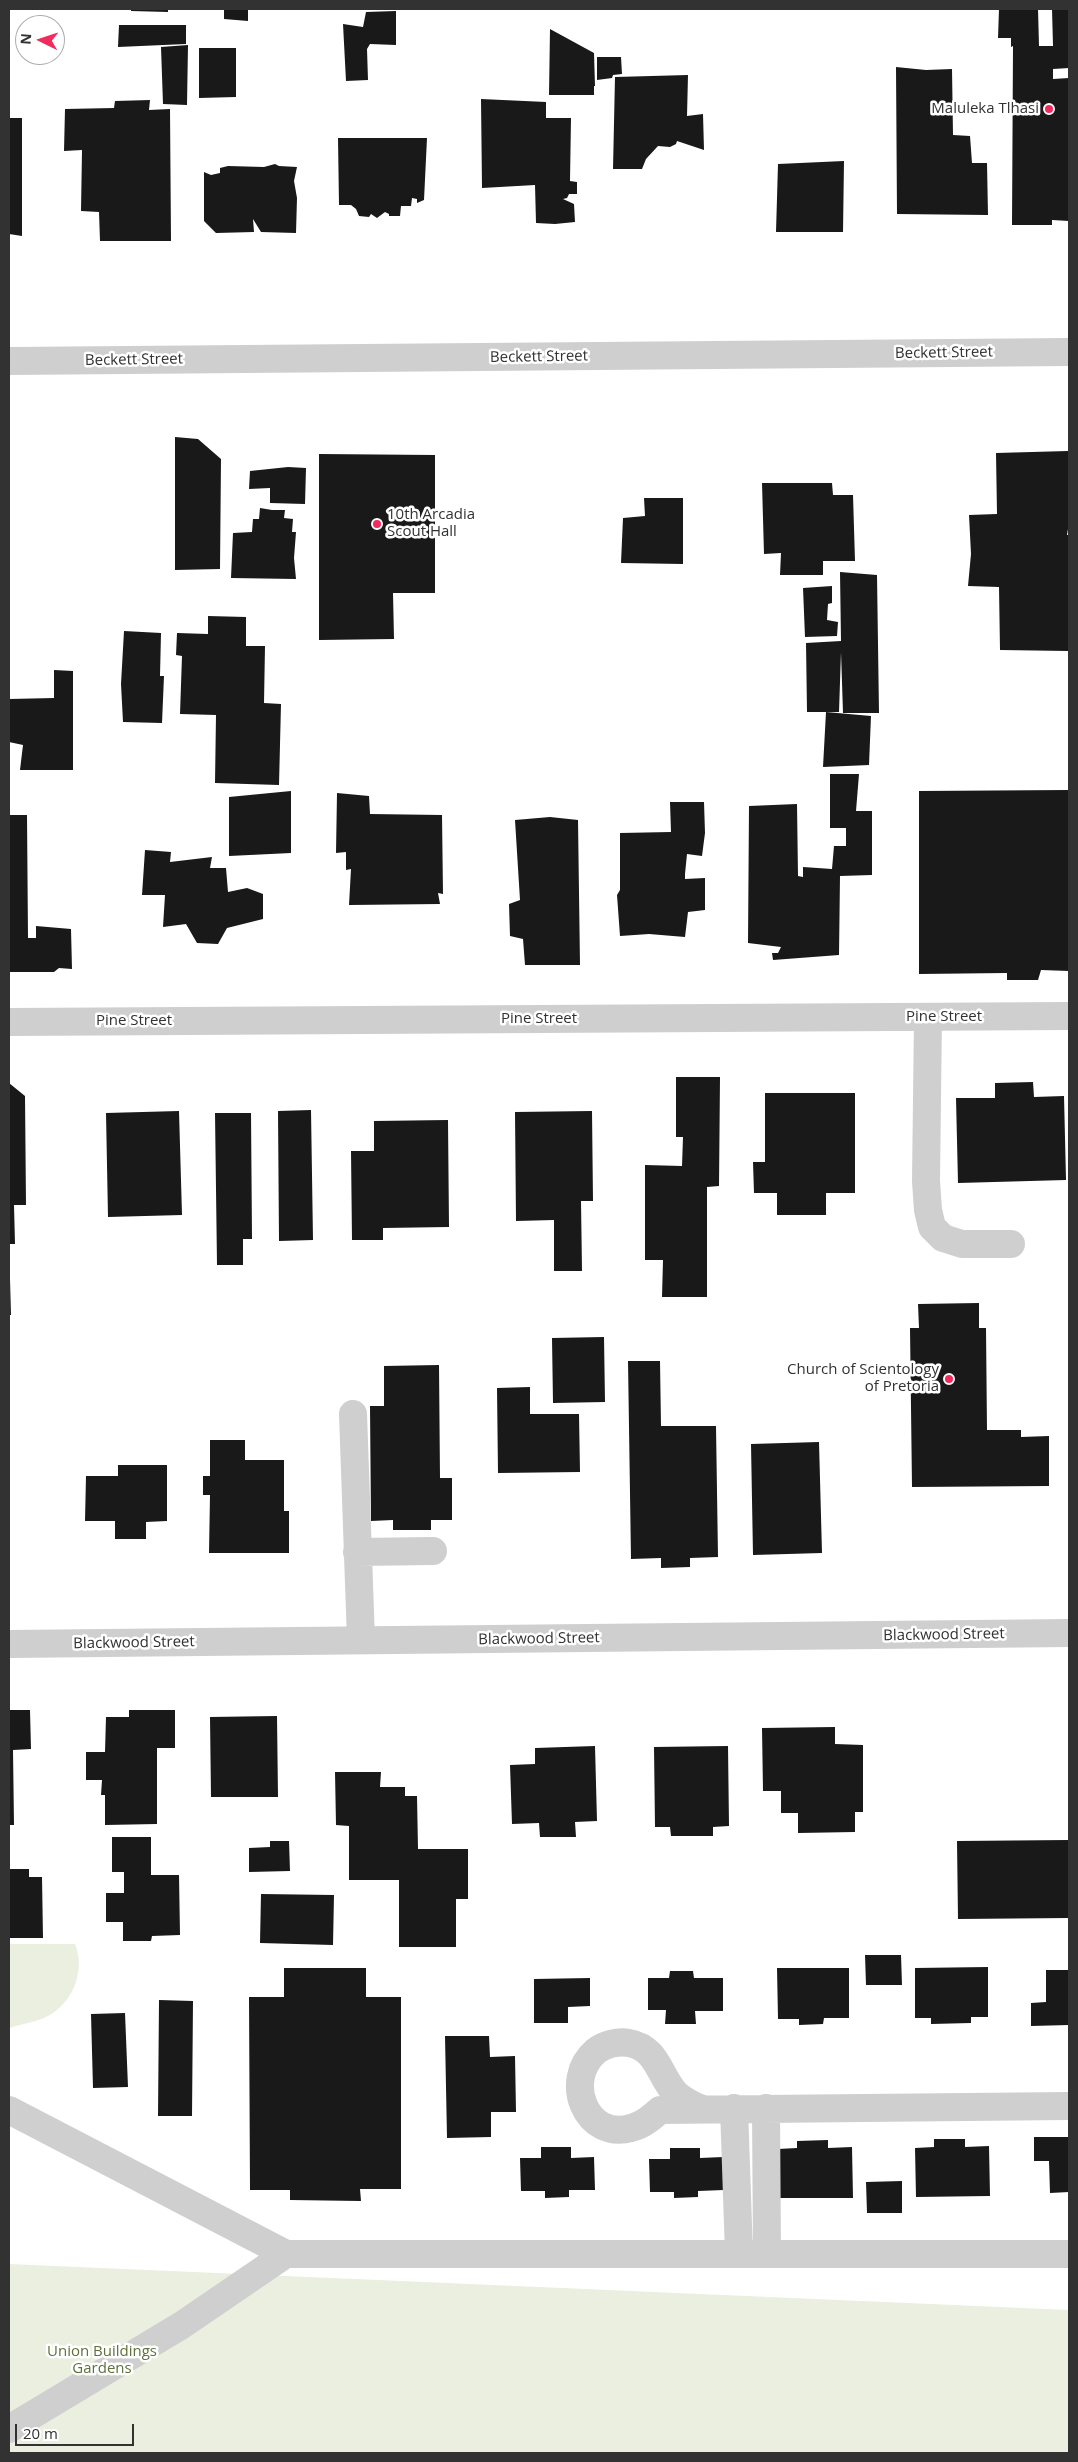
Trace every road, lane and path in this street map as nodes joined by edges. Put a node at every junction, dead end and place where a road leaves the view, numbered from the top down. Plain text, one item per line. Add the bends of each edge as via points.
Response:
1 (1069, 352) edge
2 (9, 362) edge
3 (1069, 1016) edge
4 (928, 1017) junction
5 (9, 1022) edge
6 (1012, 1244) dead end
7 (352, 1414) dead end
8 (433, 1551) dead end
9 (357, 1552) junction
10 (1069, 1633) edge
11 (361, 1640) junction
12 (9, 1644) edge
13 (1069, 2106) edge
14 (734, 2108) junction
15 (766, 2108) junction
16 (702, 2109) dead end
17 (9, 2110) edge
18 (286, 2254) junction
19 (739, 2254) junction
20 (767, 2254) junction
21 (1069, 2254) edge
22 (9, 2429) edge

1 - 2 street, Beckett Street
3 - 4 street, Pine Street
4 - 5 street, Pine Street
4 - 6 street via 926,1181 932,1227 943,1238 962,1244
7 - 9 street
8 - 9 street
9 - 11 street
10 - 11 street, Blackwood Street
11 - 12 street, Blackwood Street
13 - 15 street
14 - 15 street
14 - 16 street
14 - 19 street
15 - 20 street
17 - 18 street
18 - 19 street
18 - 22 street via 182,2325
19 - 20 street
20 - 21 street

